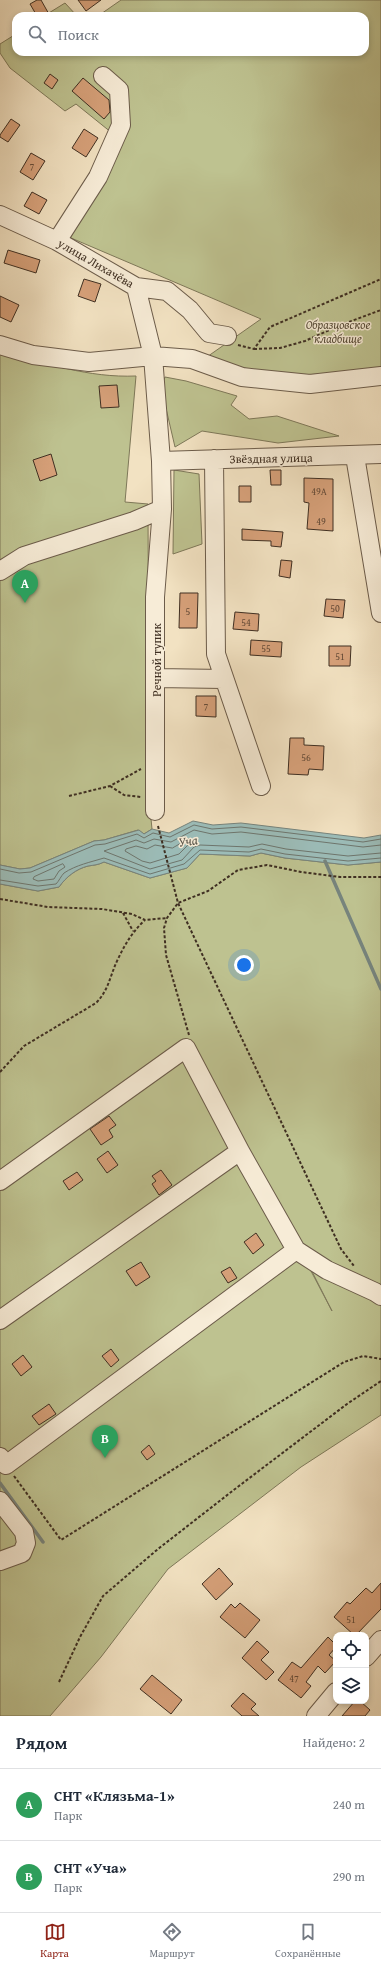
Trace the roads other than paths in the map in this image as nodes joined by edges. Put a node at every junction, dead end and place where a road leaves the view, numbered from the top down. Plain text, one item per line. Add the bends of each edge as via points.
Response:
1 (103, 76) dead end
2 (0, 215) edge
3 (57, 241) junction
4 (136, 287) junction
5 (226, 336) road end
6 (0, 345) edge
7 (153, 356) junction
8 (381, 376) edge
9 (381, 454) edge
10 (356, 456) junction
11 (214, 459) junction
12 (161, 461) junction
13 (162, 509) junction
14 (0, 571) edge
15 (381, 612) edge
16 (156, 678) junction
17 (224, 679) junction
18 (261, 786) dead end
19 (154, 805) road end
20 (240, 1151) junction
21 (0, 1181) edge
22 (296, 1250) junction
23 (381, 1296) edge
24 (0, 1320) edge
25 (3, 1461) edge
26 (0, 1501) edge
27 (0, 1561) edge
28 (381, 1640) edge
29 (369, 1654) edge
30 (333, 1696) edge
31 (316, 1716) edge

1 - 3 street via 119,90 122,125 98,177
2 - 3 street, улица Лихачёва
3 - 4 street, улица Лихачёва
4 - 5 street, улица Лихачёва via 167,291 190,310 208,333
4 - 7 street, Речной тупик
6 - 7 street via 33,355 89,362
7 - 8 street via 192,359 242,377 310,384
7 - 12 street, Речной тупик
9 - 10 street, Звёздная улица
10 - 11 street, Звёздная улица
10 - 15 street
11 - 12 street, Звёздная улица
11 - 17 street via 216,654
12 - 13 street, Речной тупик
13 - 14 street via 134,521 24,556
13 - 16 street, Речной тупик via 156,597
16 - 17 street
16 - 19 street, Речной тупик
17 - 18 street
20 - 21 street via 186,1048
20 - 22 street
20 - 24 street
22 - 23 street via 327,1270
22 - 25 street
26 - 27 street via 24,1532 26,1543 22,1553
28 - 29 street
30 - 31 street

